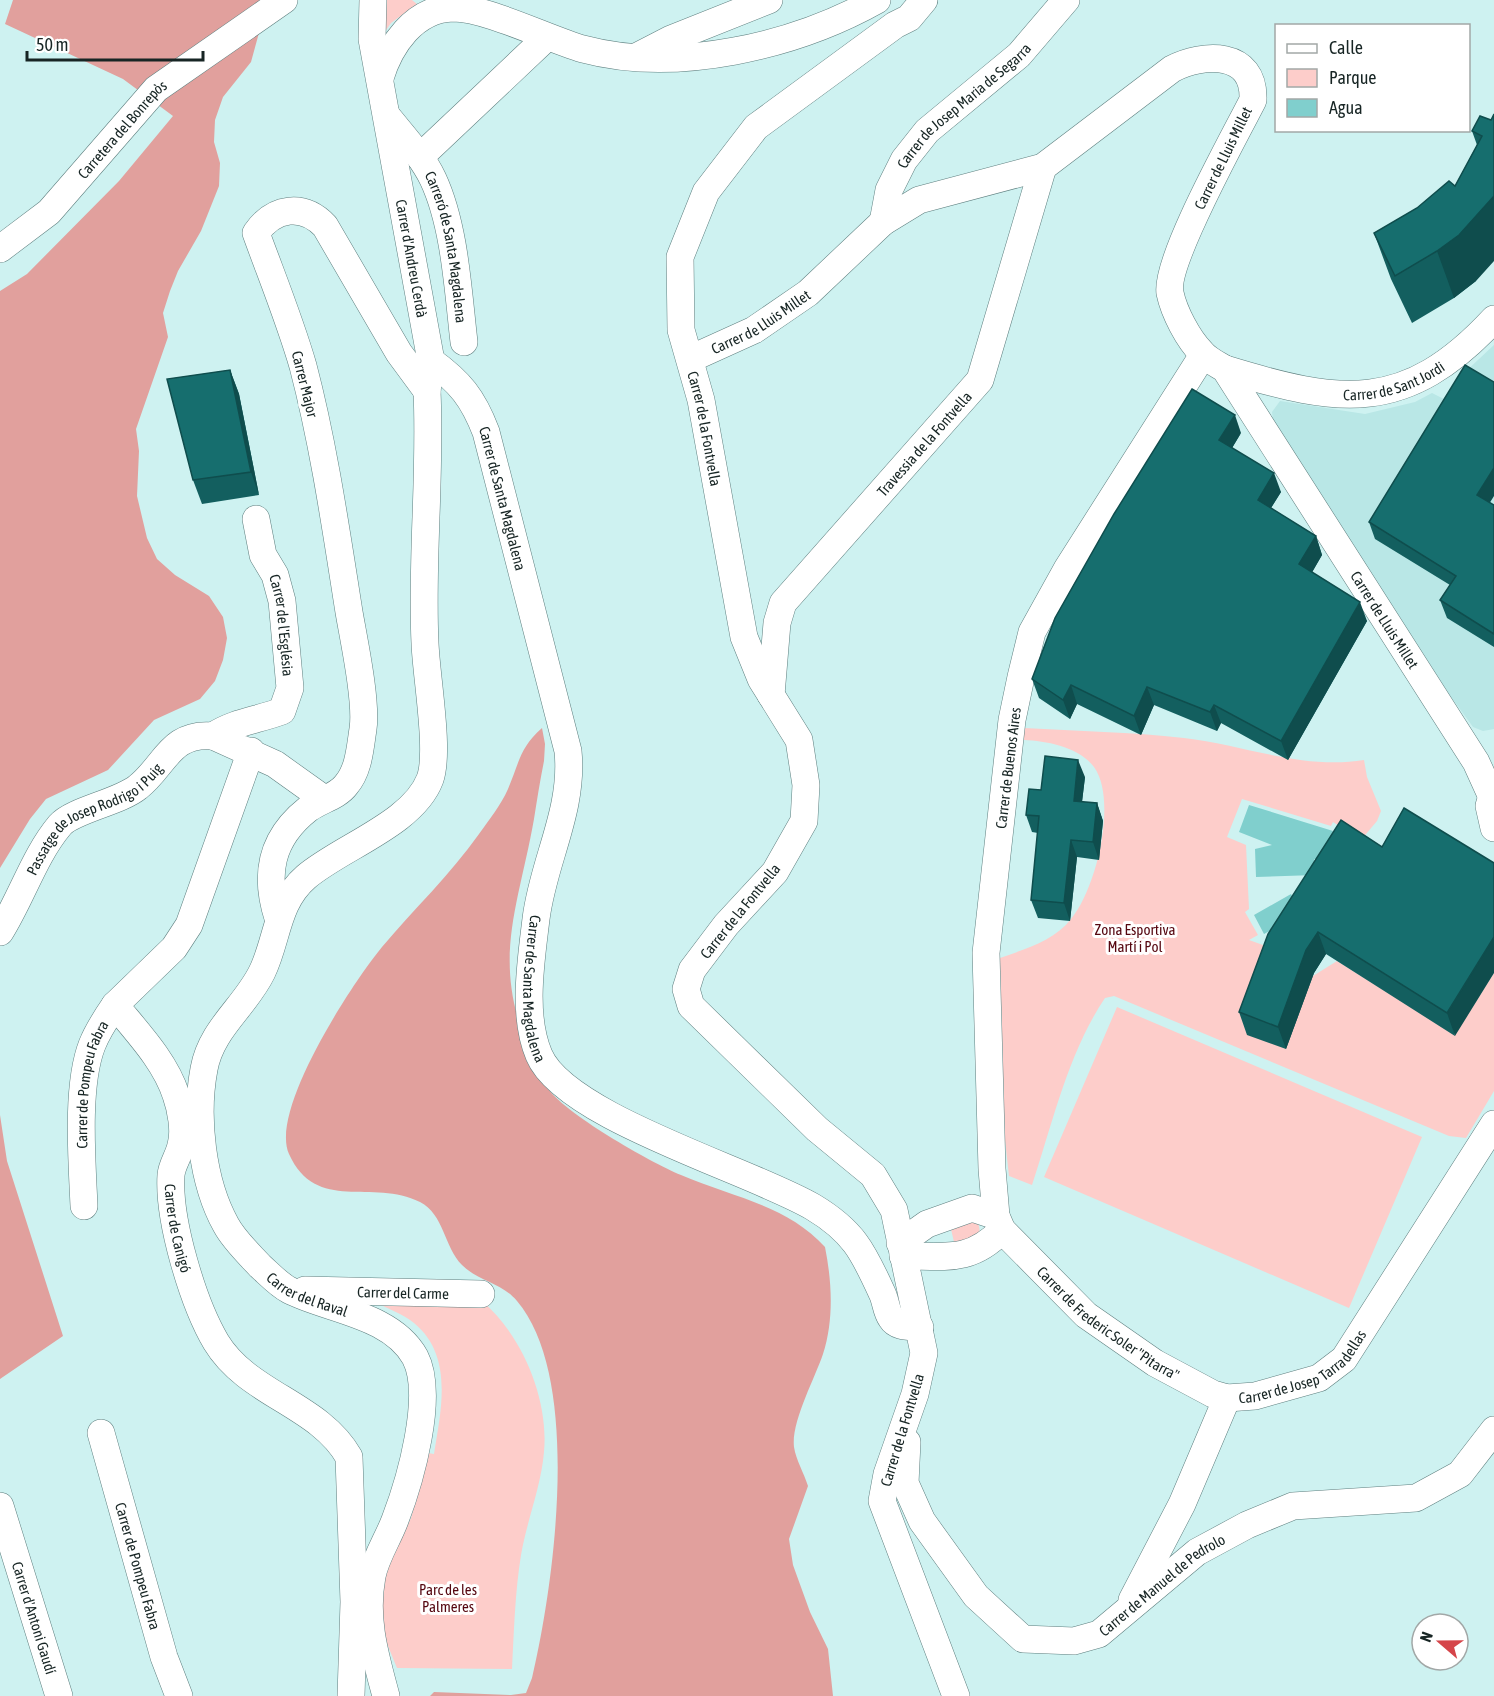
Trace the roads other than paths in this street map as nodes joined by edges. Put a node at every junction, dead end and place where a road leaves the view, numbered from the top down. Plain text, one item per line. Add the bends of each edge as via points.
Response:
1 (285, 0) edge
2 (373, 0) edge
3 (770, 0) edge
4 (877, 0) edge
5 (924, 0) edge
6 (1066, 0) edge
7 (446, 4) edge
8 (895, 12) edge
9 (547, 37) junction
10 (636, 57) junction
11 (380, 78) junction
12 (385, 113) junction
13 (420, 157) junction
14 (1042, 167) junction
15 (883, 222) junction
16 (0, 249) edge
17 (1494, 319) edge
18 (464, 342) dead end
19 (690, 359) junction
20 (431, 361) junction
21 (1214, 362) junction
22 (1275, 384) junction
23 (427, 391) junction
24 (1252, 415) junction
25 (256, 519) dead end
26 (771, 696) junction
27 (213, 736) junction
28 (251, 751) junction
29 (1493, 792) edge
30 (324, 800) junction
31 (1494, 828) edge
32 (278, 918) junction
33 (0, 932) edge
34 (116, 1005) junction
35 (1494, 1124) edge
36 (182, 1144) junction
37 (84, 1206) dead end
38 (894, 1210) junction
39 (224, 1222) junction
40 (999, 1223) junction
41 (927, 1224) junction
42 (902, 1249) junction
43 (287, 1289) junction
44 (481, 1294) dead end
45 (920, 1327) junction
46 (1227, 1398) junction
47 (908, 1417) junction
48 (1494, 1430) edge
49 (101, 1433) dead end
50 (0, 1506) edge
51 (1126, 1612) junction
52 (377, 1660) junction
53 (59, 1696) edge
54 (179, 1696) edge
55 (351, 1696) edge
56 (364, 1696) edge
57 (386, 1696) edge
58 (956, 1696) edge

1 - 16 street, Carretera del Bonrepòs via 156,89 49,212
2 - 11 street via 372,39
3 - 10 street
4 - 10 street, Carrer d'Andreu Cerdà via 837,21 789,38 701,57
5 - 8 street, Carrer de la Fontvella via 909,18
6 - 15 street, Carrer de Josep Maria de Segarra via 1019,55 927,131 904,160 889,190
7 - 9 street, Carrer d'Andreu Cerdà
7 - 11 street, Carrer d'Andreu Cerdà via 400,36 390,50
8 - 19 street, Carrer de la Fontvella via 756,127 706,192 680,257 681,330
9 - 10 street, Carrer d'Andreu Cerdà via 585,49
9 - 13 street, Carreró de Santa Magdalena
11 - 12 street, Carrer d'Andreu Cerdà
12 - 13 street, Carreró de Santa Magdalena
12 - 20 street, Carrer d'Andreu Cerdà
13 - 18 street, Carreró de Santa Magdalena via 433,180 447,227
14 - 15 street, Carrer de Lluis Millet via 919,200
14 - 21 street, Carrer de Lluis Millet via 1172,69 1207,57 1238,65 1249,80 1252,100 1171,273 1170,292 1190,337
14 - 26 street, Travessia de la Fontvella via 980,380 783,603 777,623
15 - 19 street, Carrer de Lluis Millet via 808,293 754,330
17 - 22 street, Carrer de Sant Jordi via 1453,357 1424,377 1396,388 1367,395 1322,393
19 - 26 street, Carrer de la Fontvella via 744,637
20 - 23 street, Carrer d'Andreu Cerdà
20 - 45 street, Carrer de Santa Magdalena via 463,387 486,432 568,751 566,801 538,903 531,973 533,1034 542,1060 558,1082 594,1106 791,1195 837,1221 856,1241 891,1319 900,1326
21 - 22 street, Carrer de Sant Jordi
21 - 24 street, Carrer de Lluis Millet
21 - 40 street, Carrer de Buenos Aires via 1067,569 1032,632 1012,720 987,953
22 - 24 street
23 - 30 street, Carrer Major via 399,353 320,220 314,214 296,211 280,213 264,222 256,233 303,366 322,456 357,658 364,724 358,759 348,784
23 - 32 street, Carrer d'Andreu Cerdà via 424,641 434,765 424,792 394,821 303,879
24 - 29 street, Carrer de Lluis Millet
25 - 27 street, Carrer de l'Església via 263,555 275,575 282,601 290,688 282,711 230,725
26 - 38 street, Carrer de la Fontvella via 799,740 806,785 804,821 775,872 726,925 692,970 686,989 691,1006 817,1129 873,1175
27 - 28 street
27 - 33 street, Passatge de Josep Rodrigo i Puig via 199,735 177,744 139,787 63,822 44,846
28 - 30 street
28 - 34 street via 189,925 174,948
29 - 31 street via 1489,806
30 - 32 street via 295,822 279,843 270,869 271,896
32 - 39 street, Carrer del Raval via 263,970 218,1031 204,1064 200,1090 203,1146
34 - 36 street, Carrer de Canigó via 170,1081 179,1110
34 - 37 street, Carrer de Pompeu Fabra via 91,1047 84,1092
35 - 46 street, Carrer de Josep Tarradellas via 1344,1359 1319,1378 1255,1396
36 - 39 street via 204,1212
36 - 55 street, Carrer de Canigó via 171,1173 178,1231 195,1297 217,1343 271,1394 339,1438 349,1457 354,1602
38 - 41 street
38 - 42 street, Carrer de la Fontvella
39 - 43 street, Carrer del Raval via 247,1253
40 - 41 street via 972,1208
40 - 42 street via 986,1246 968,1255
40 - 46 street, Carrer de Frederic Soler "Pitarra" via 1086,1315 1155,1363
41 - 42 street
42 - 45 street, Carrer de la Fontvella
43 - 44 street, Carrer del Carme
43 - 52 street, Carrer del Raval via 375,1323 397,1336 420,1371 422,1407 411,1465 398,1513 372,1576 369,1631
45 - 47 street, Carrer de la Fontvella via 924,1353
46 - 51 street, Carrer de Josep Tarradellas via 1182,1504
47 - 51 street, Carrer de Manuel de Pedrolo via 905,1483 922,1521 976,1596 1023,1639 1074,1641 1099,1634
47 - 58 street, Carrer de la Fontvella via 886,1474 882,1501
48 - 51 street, Carrer de Manuel de Pedrolo via 1460,1474 1416,1498 1293,1506 1197,1552
49 - 54 street, Carrer de Pompeu Fabra via 164,1657
50 - 53 street, Carrer d'Antoni Gaudí
52 - 56 street
52 - 57 street, Carrer del Raval

